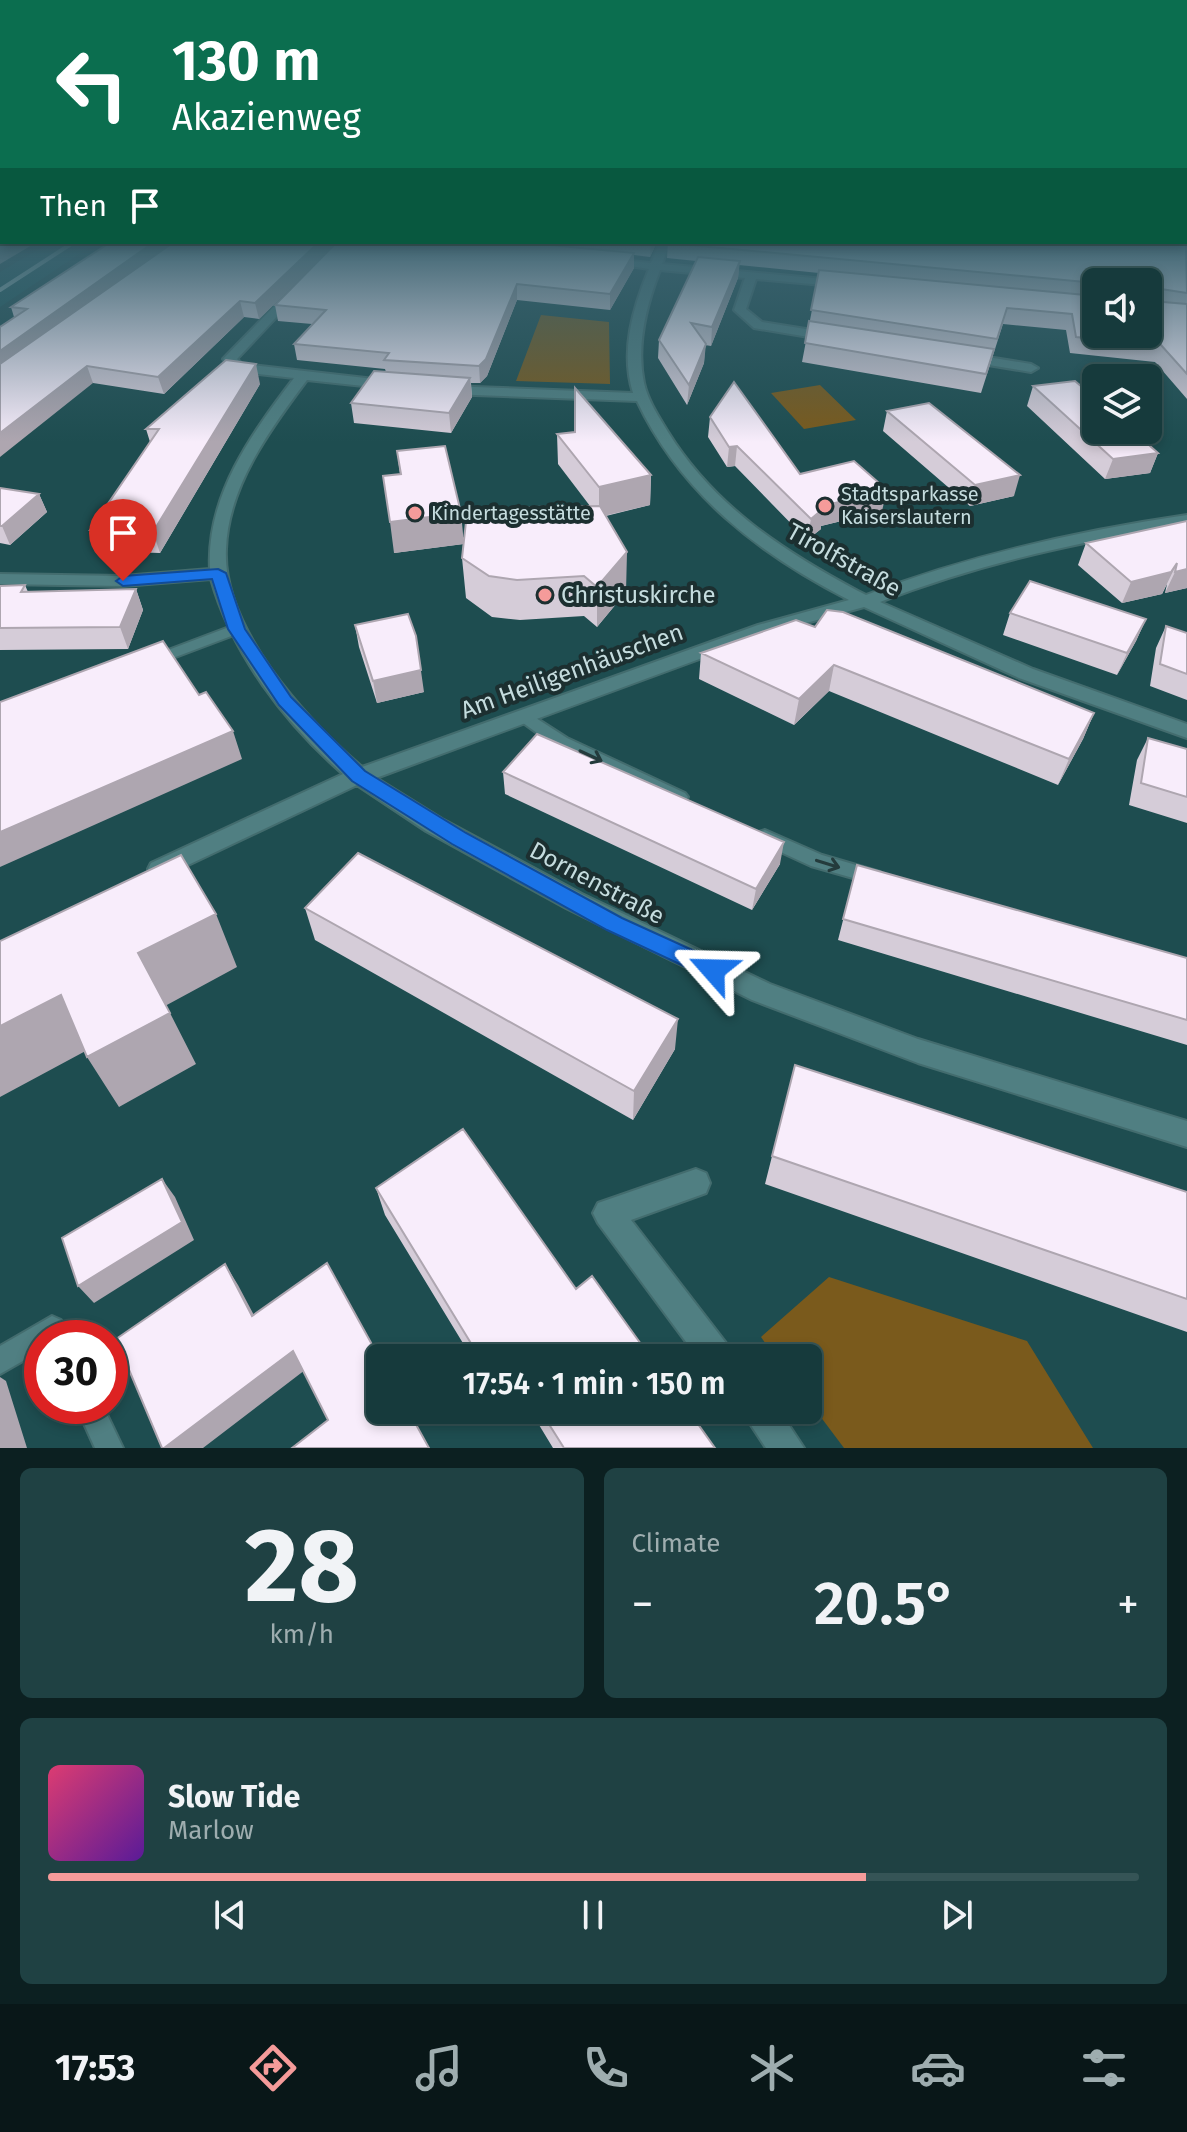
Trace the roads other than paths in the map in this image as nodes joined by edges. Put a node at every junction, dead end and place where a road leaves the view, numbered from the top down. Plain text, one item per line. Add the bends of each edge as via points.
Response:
1 (280, 307) edge
2 (641, 307) edge
3 (741, 307) edge
4 (849, 339) edge
5 (955, 356) edge
6 (1031, 368) dead end
7 (303, 376) junction
8 (409, 387) edge
9 (437, 389) edge
10 (642, 397) junction
11 (1187, 520) edge
12 (218, 573) junction
13 (0, 579) edge
14 (863, 602) junction
15 (237, 629) junction
16 (141, 665) edge
17 (525, 716) junction
18 (1187, 731) edge
19 (358, 776) junction
20 (703, 808) edge
21 (746, 828) edge
22 (141, 878) edge
23 (891, 882) edge
24 (1187, 1134) edge
25 (696, 1183) dead end
26 (707, 1344) edge
27 (24, 1346) edge
28 (0, 1361) edge
29 (98, 1424) edge
30 (769, 1424) edge
31 (109, 1448) edge
32 (787, 1448) edge

1 - 7 street via 230,359 238,368
2 - 10 street, Tirolfstraße via 633,347
3 - 4 street via 758,325
5 - 6 street
7 - 8 street
7 - 12 street, Dornenstraße via 271,415 242,468 223,518
9 - 10 street
10 - 14 street, Tirolfstraße via 672,456 732,517 824,582
11 - 14 street, Am Heiligenhäuschen via 1093,534 958,568
12 - 13 street via 123,581
12 - 15 street, Dornenstraße
14 - 17 street, Am Heiligenhäuschen via 764,629
14 - 18 street, Tirolfstraße via 1101,704
15 - 16 lane
15 - 19 street, Dornenstraße via 285,701
17 - 19 street, Am Heiligenhäuschen
17 -> 20 lane via 561,742
19 - 22 street, Am Heiligenhäuschen
19 - 24 street, Dornenstraße via 615,924 762,992 961,1065
21 -> 23 lane via 817,861
25 - 26 street via 608,1213
27 - 28 lane
29 - 31 lane
30 - 32 street

